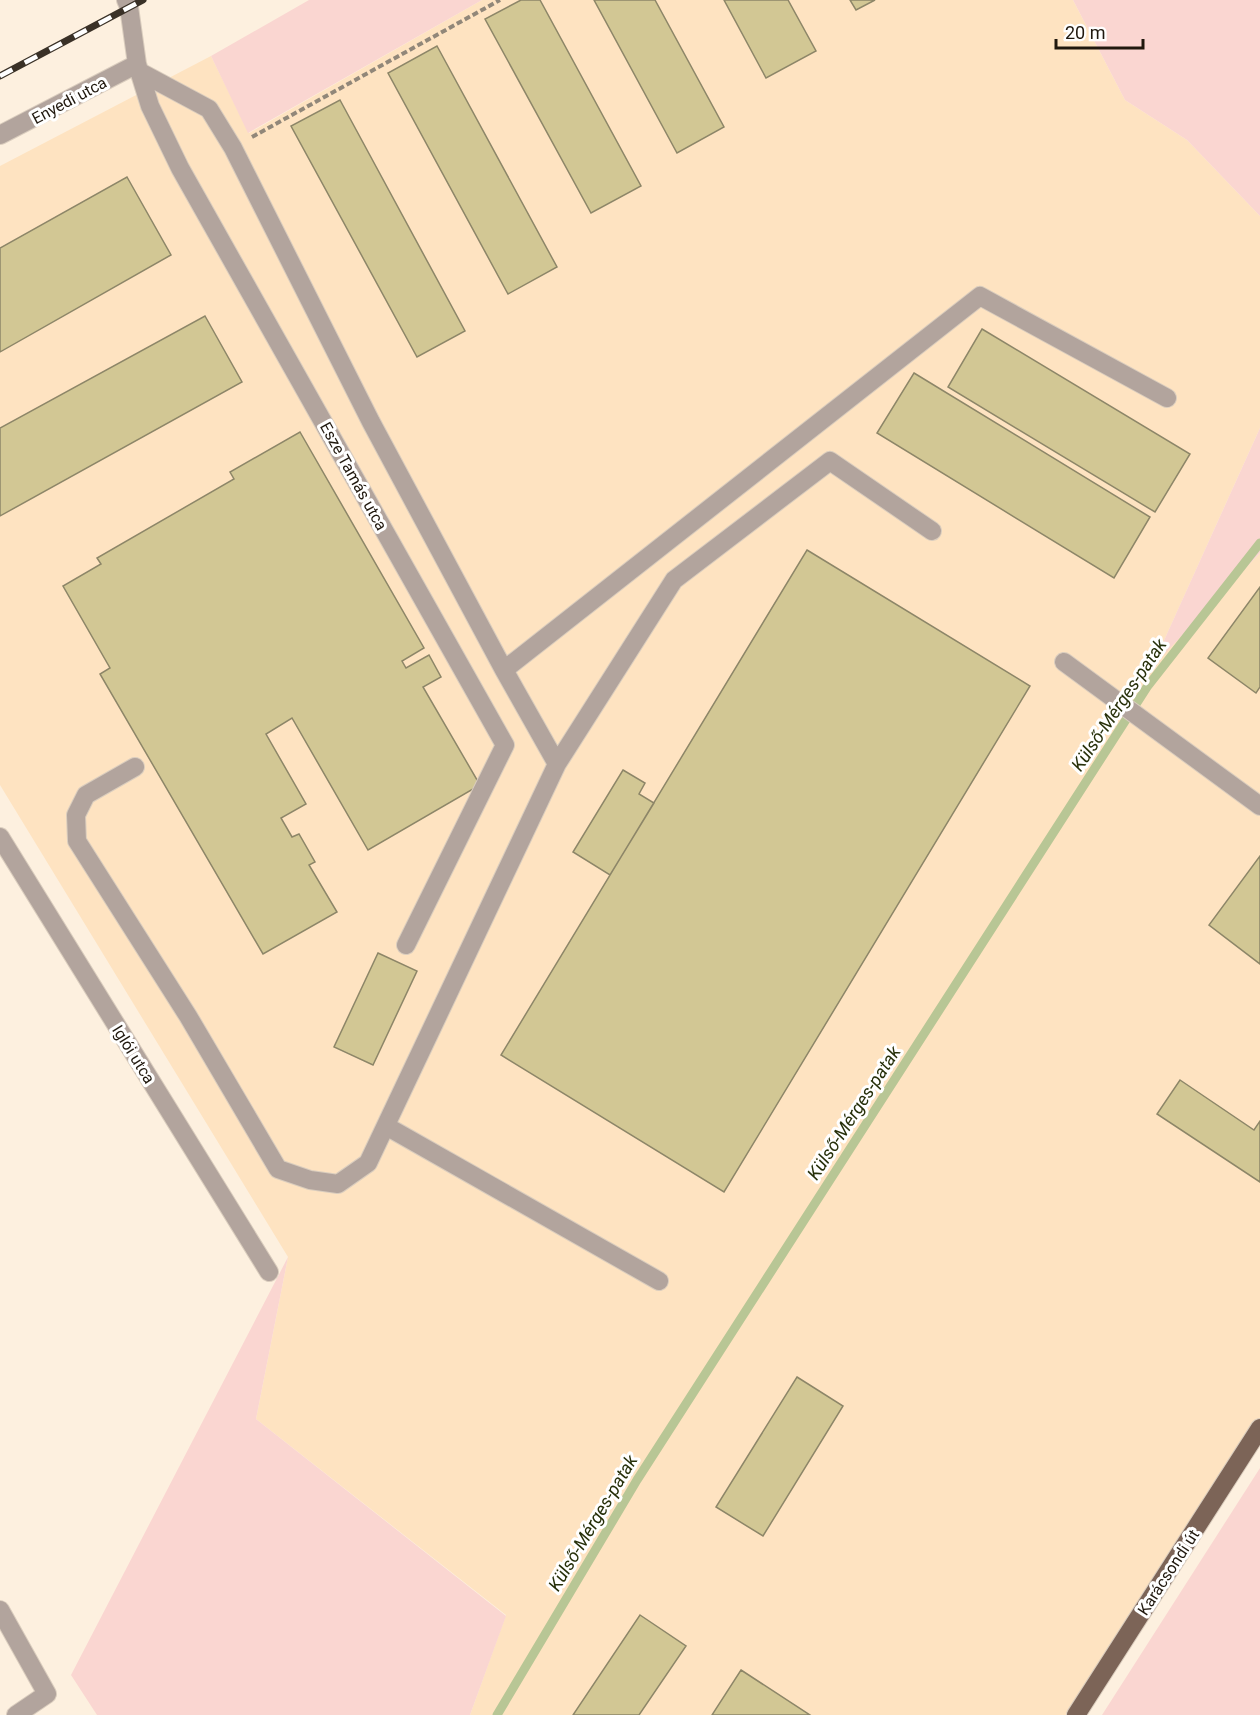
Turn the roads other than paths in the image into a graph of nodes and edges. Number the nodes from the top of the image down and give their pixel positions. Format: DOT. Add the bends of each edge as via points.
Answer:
graph roads {
  1 [pos="126,0"];
  2 [pos="138,68"];
  3 [pos="0,135"];
  4 [pos="1167,398"];
  5 [pos="932,531"];
  6 [pos="1064,662"];
  7 [pos="504,670"];
  8 [pos="557,764"];
  9 [pos="135,766"];
  10 [pos="1260,806"];
  11 [pos="0,838"];
  12 [pos="406,945"];
  13 [pos="386,1126"];
  14 [pos="269,1272"];
  15 [pos="659,1281"];
  16 [pos="1260,1428"];
  17 [pos="0,1610"];
  18 [pos="16,1715"];
  19 [pos="1076,1715"];
  1 -- 2 [label="street, Esze Tamás utca"];
  2 -- 3 [label="street, Enyedi utca"];
  2 -- 7 [label="street" via="208,109 233,148 371,422"];
  2 -- 12 [label="street, Esze Tamás utca" via="150,106 180,168 505,745"];
  4 -- 7 [label="street" via="980,296"];
  5 -- 8 [label="street" via="830,461 674,580"];
  6 -- 10 [label="street"];
  7 -- 8 [label="street"];
  8 -- 13 [label="street"];
  9 -- 13 [label="street" via="86,795 76,815 77,841 278,1168 310,1180 338,1184 368,1162"];
  11 -- 14 [label="street, Iglói utca"];
  13 -- 15 [label="street"];
  16 -- 19 [label="main road, Karácsondi út"];
  17 -- 18 [label="street" via="47,1694"];
}
